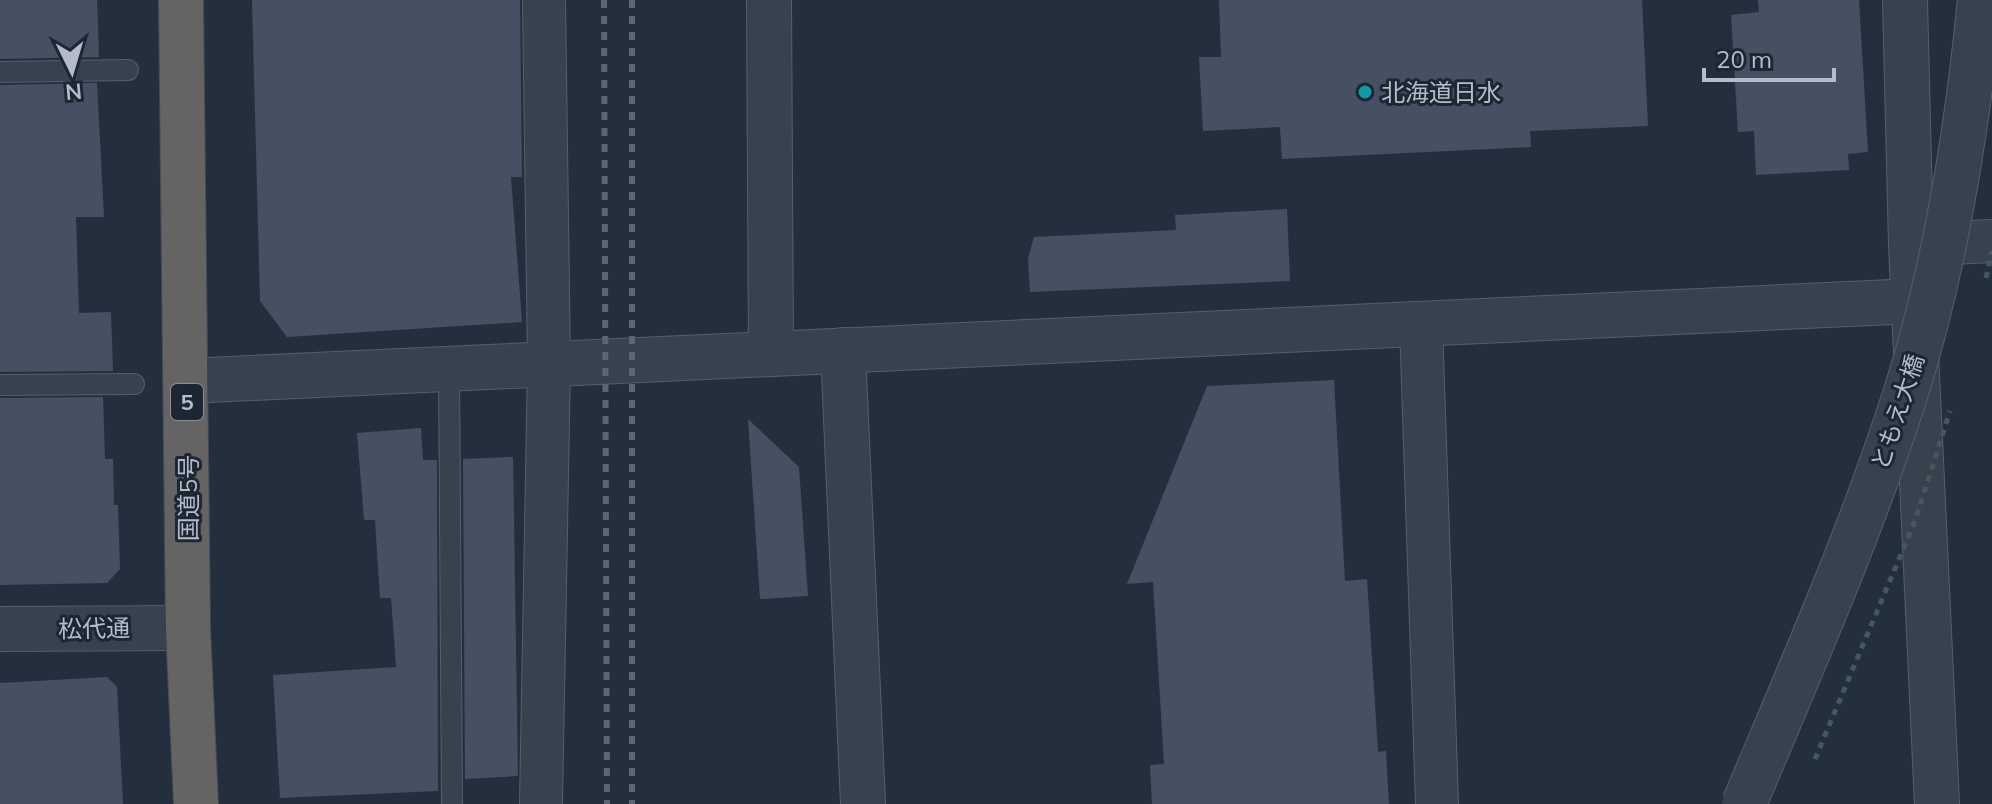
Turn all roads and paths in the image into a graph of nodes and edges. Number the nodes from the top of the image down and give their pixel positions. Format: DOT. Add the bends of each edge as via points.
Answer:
graph roads {
  1 [pos="181,0"];
  2 [pos="544,0"];
  3 [pos="769,0"];
  4 [pos="1905,0"];
  5 [pos="1980,0"];
  6 [pos="128,70"];
  7 [pos="0,72"];
  8 [pos="1992,241"];
  9 [pos="1911,245"];
  10 [pos="1914,301"];
  11 [pos="1421,324"];
  12 [pos="843,350"];
  13 [pos="771,354"];
  14 [pos="549,364"];
  15 [pos="449,369"];
  16 [pos="187,381"];
  17 [pos="134,384"];
  18 [pos="0,385"];
  19 [pos="188,628"];
  20 [pos="0,629"];
  21 [pos="196,804"];
  22 [pos="452,804"];
  23 [pos="541,804"];
  24 [pos="863,804"];
  25 [pos="1437,804"];
  26 [pos="1744,804"];
  27 [pos="1937,804"];
  1 -- 16 [label="highway, 国道5号 / 5"];
  2 -- 14 [label="street"];
  3 -- 13 [label="street"];
  4 -- 9 [label="street"];
  5 -- 26 [label="street, ともえ大橋, bridge" via="1938,275 1906,390 1863,519"];
  6 -- 7 [label="lane"];
  8 -- 9 [label="street"];
  9 -- 10 [label="street"];
  10 -- 11 [label="street"];
  10 -- 27 [label="street"];
  11 -- 12 [label="street"];
  11 -- 25 [label="street"];
  12 -- 13 [label="street"];
  12 -- 24 [label="street"];
  13 -- 14 [label="street"];
  14 -- 15 [label="street"];
  14 -- 23 [label="street"];
  15 -- 16 [label="street"];
  15 -- 22 [label="lane"];
  16 -- 19 [label="highway, 国道5号 / 5"];
  17 -- 18 [label="lane"];
  19 -- 20 [label="street, 松代通"];
  19 -- 21 [label="highway, 国道5号 / 5"];
}
